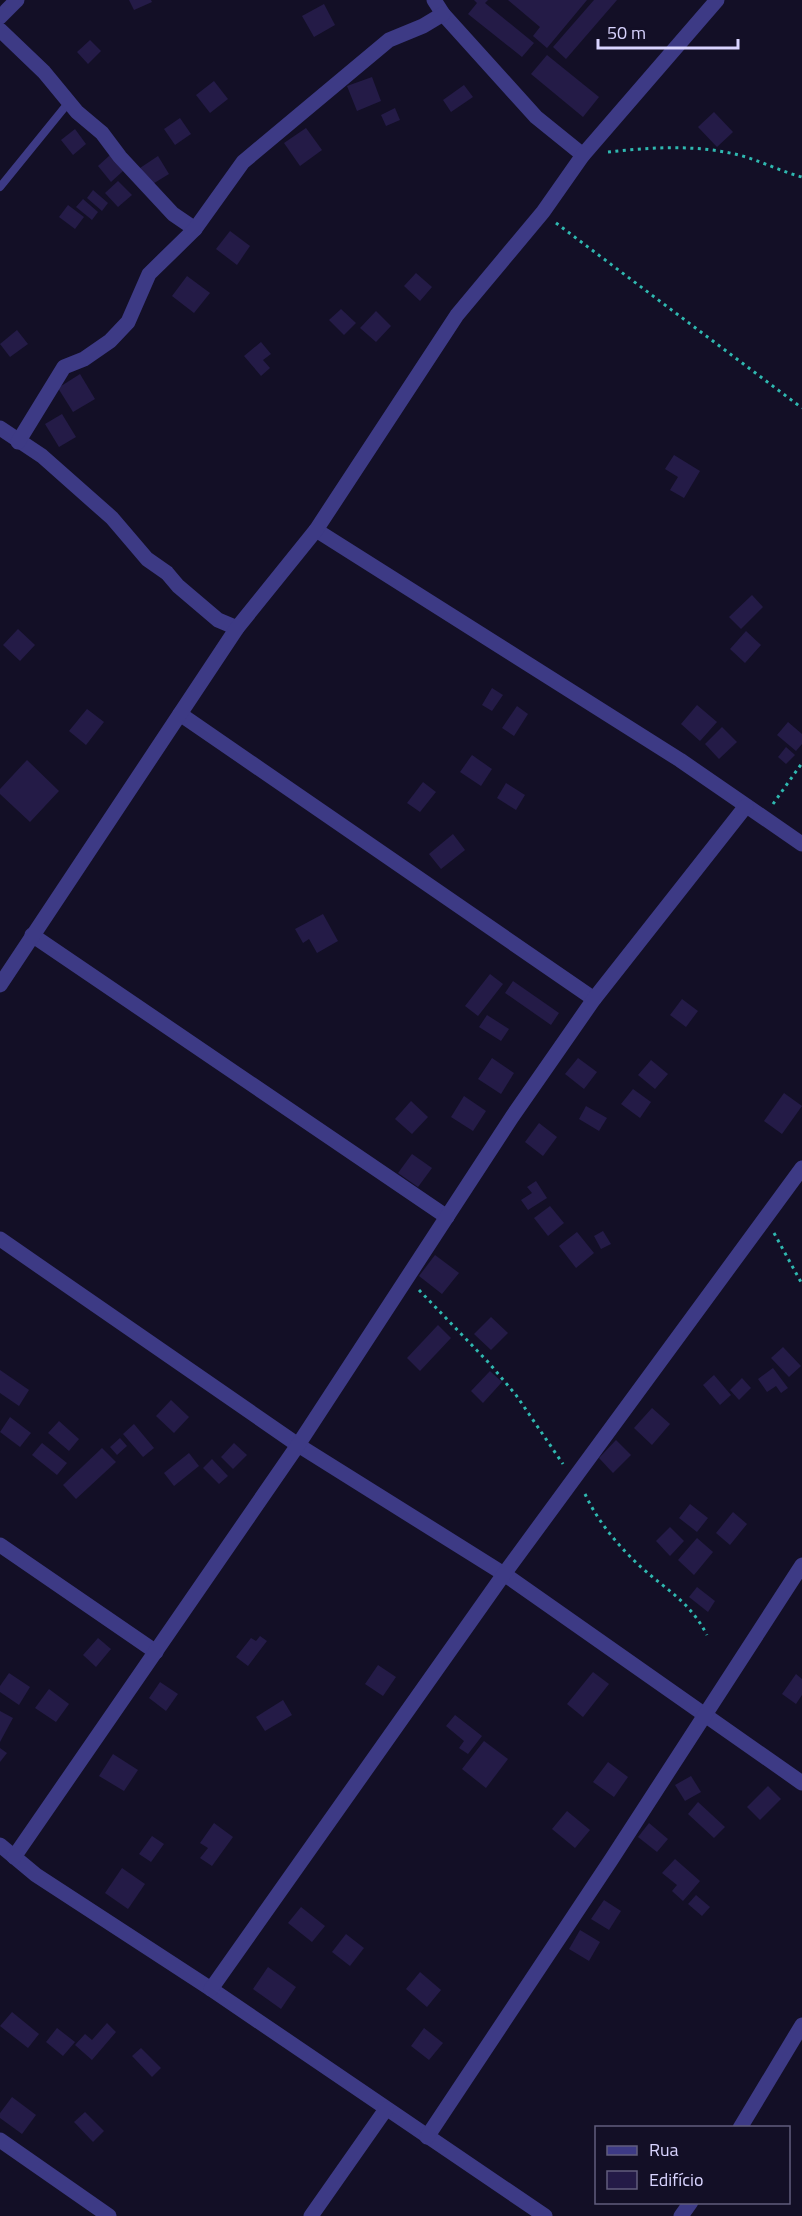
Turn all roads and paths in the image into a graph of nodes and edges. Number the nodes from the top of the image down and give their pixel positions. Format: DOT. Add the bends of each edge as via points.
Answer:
graph roads {
  1 [pos="17,0"];
  2 [pos="434,0"];
  3 [pos="717,0"];
  4 [pos="443,14"];
  5 [pos="0,16"];
  6 [pos="0,30"];
  7 [pos="69,102"];
  8 [pos="583,155"];
  9 [pos="802,177"];
  10 [pos="0,188"];
  11 [pos="543,212"];
  12 [pos="195,229"];
  13 [pos="802,408"];
  14 [pos="0,428"];
  15 [pos="18,442"];
  16 [pos="316,530"];
  17 [pos="237,628"];
  18 [pos="180,714"];
  19 [pos="802,763"];
  20 [pos="746,806"];
  21 [pos="764,818"];
  22 [pos="802,844"];
  23 [pos="32,935"];
  24 [pos="0,985"];
  25 [pos="594,999"];
  26 [pos="802,1168"];
  27 [pos="447,1217"];
  28 [pos="764,1220"];
  29 [pos="0,1239"];
  30 [pos="406,1279"];
  31 [pos="802,1284"];
  32 [pos="298,1446"];
  33 [pos="574,1479"];
  34 [pos="0,1545"];
  35 [pos="802,1565"];
  36 [pos="504,1574"];
  37 [pos="707,1635"];
  38 [pos="156,1652"];
  39 [pos="705,1717"];
  40 [pos="802,1783"];
  41 [pos="0,1845"];
  42 [pos="14,1857"];
  43 [pos="211,1989"];
  44 [pos="802,2025"];
  45 [pos="386,2109"];
  46 [pos="741,2126"];
  47 [pos="427,2137"];
  48 [pos="0,2140"];
  49 [pos="109,2216"];
  50 [pos="311,2216"];
  51 [pos="545,2216"];
  1 -- 5 [label="street"];
  2 -- 4 [label="street"];
  3 -- 8 [label="street"];
  4 -- 8 [label="street" via="536,117"];
  4 -- 12 [label="street" via="389,40 243,162"];
  6 -- 7 [label="street"];
  7 -- 10 [label="lane"];
  7 -- 12 [label="street" via="102,133 173,214"];
  8 -- 9 [label="path" via="647,148 698,149 745,157"];
  8 -- 11 [label="street"];
  11 -- 13 [label="path"];
  11 -- 16 [label="street" via="457,315"];
  12 -- 15 [label="street" via="149,274 128,322 110,341 64,367"];
  14 -- 15 [label="street"];
  15 -- 17 [label="street" via="42,456 112,518 147,559 218,620"];
  16 -- 17 [label="street"];
  16 -- 20 [label="street"];
  17 -- 18 [label="street"];
  18 -- 23 [label="street"];
  18 -- 25 [label="street"];
  19 -- 21 [label="path"];
  20 -- 21 [label="street"];
  20 -- 25 [label="street"];
  21 -- 22 [label="street"];
  23 -- 24 [label="street"];
  23 -- 27 [label="street"];
  25 -- 27 [label="street"];
  26 -- 28 [label="street"];
  27 -- 30 [label="street"];
  28 -- 31 [label="path"];
  28 -- 33 [label="street"];
  29 -- 32 [label="street"];
  30 -- 32 [label="street"];
  30 -- 33 [label="path" via="428,1297 516,1395"];
  32 -- 36 [label="street"];
  32 -- 38 [label="street"];
  33 -- 36 [label="street"];
  33 -- 37 [label="path" via="615,1539 642,1568 695,1612"];
  34 -- 38 [label="street"];
  35 -- 39 [label="street"];
  36 -- 39 [label="street"];
  36 -- 43 [label="street"];
  38 -- 42 [label="street"];
  39 -- 40 [label="street"];
  39 -- 47 [label="street"];
  41 -- 42 [label="street"];
  42 -- 43 [label="street"];
  43 -- 45 [label="street"];
  44 -- 46 [label="street"];
  45 -- 47 [label="street"];
  45 -- 50 [label="street"];
  47 -- 51 [label="street"];
  48 -- 49 [label="street"];
}
